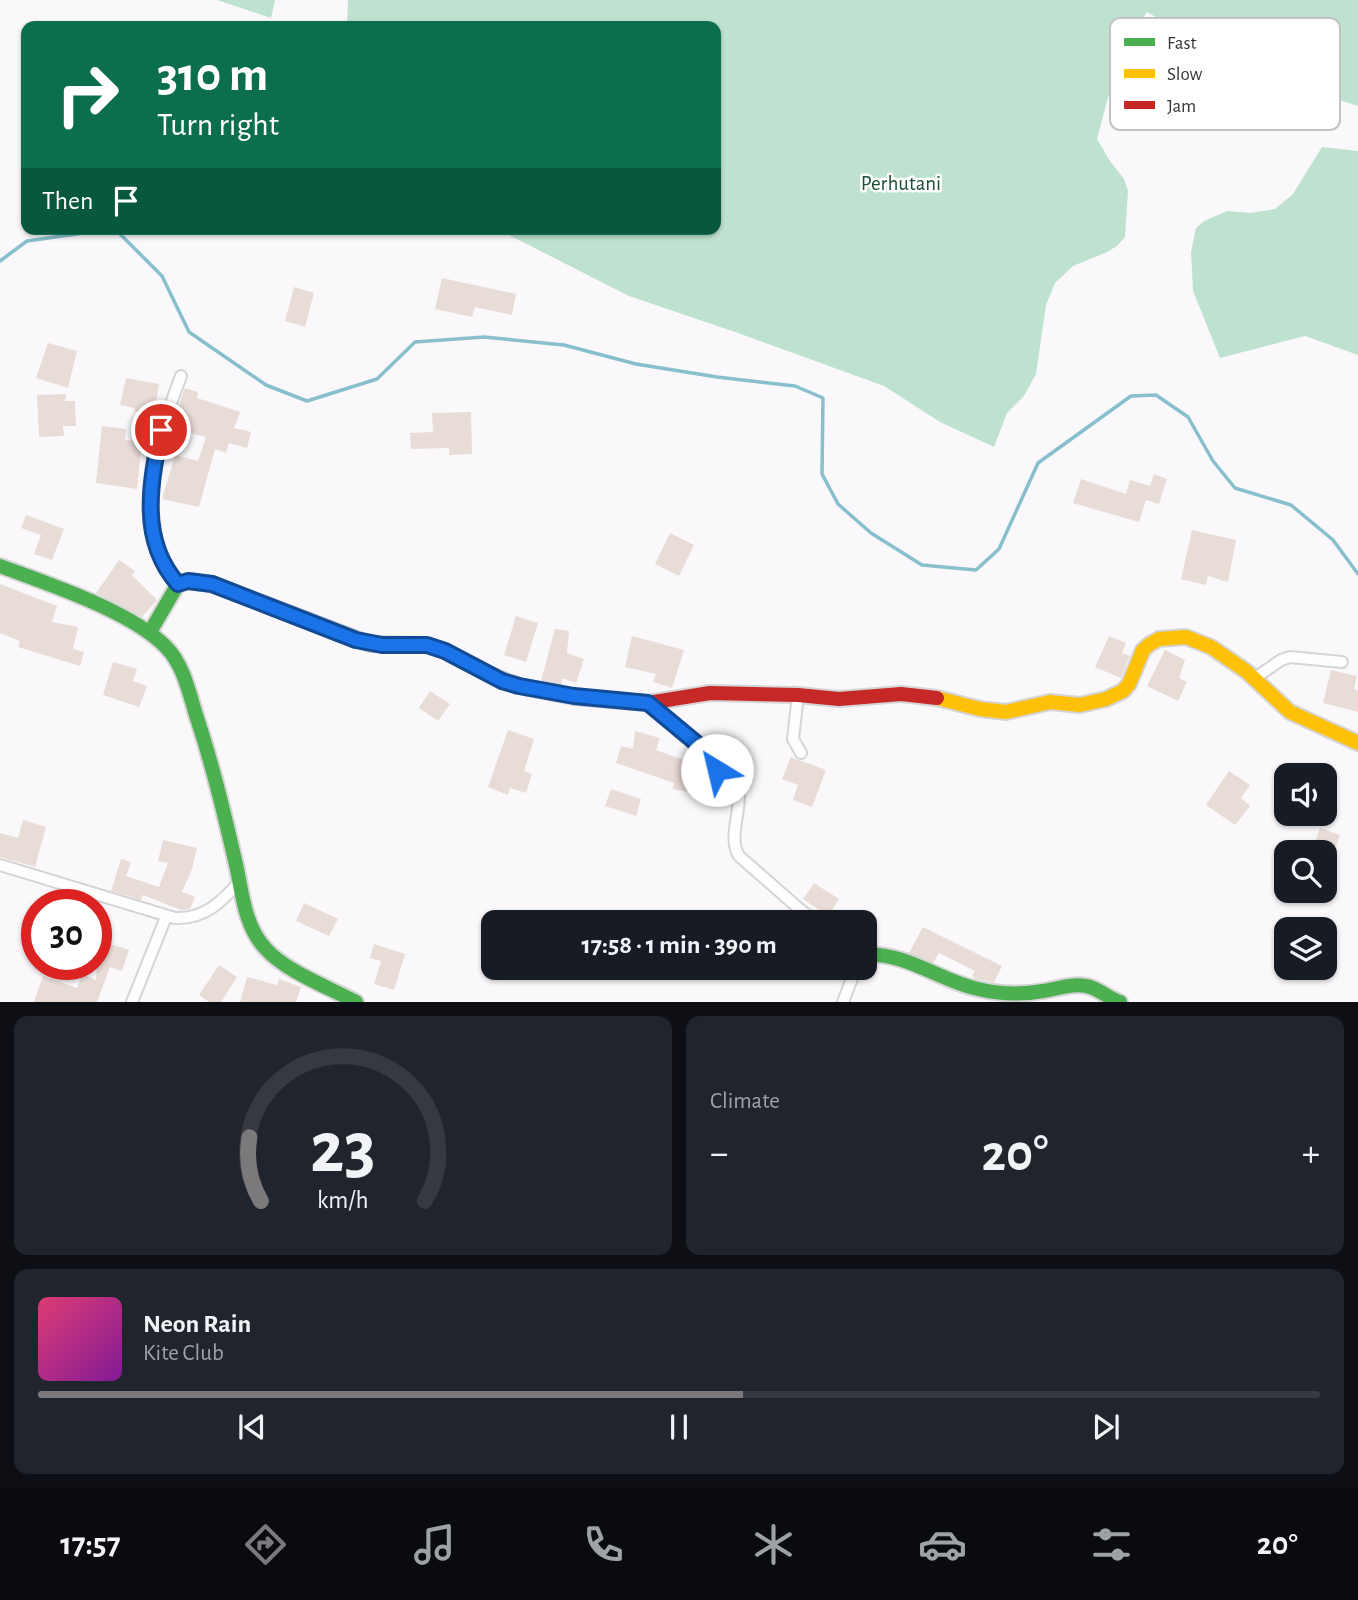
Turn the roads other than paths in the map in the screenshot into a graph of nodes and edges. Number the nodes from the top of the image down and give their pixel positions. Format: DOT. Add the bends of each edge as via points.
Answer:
graph roads {
  1 [pos="181,376"];
  2 [pos="0,566"];
  3 [pos="178,584"];
  4 [pos="150,632"];
  5 [pos="1342,662"];
  6 [pos="1255,678"];
  7 [pos="798,695"];
  8 [pos="648,703"];
  9 [pos="1358,743"];
  10 [pos="801,753"];
  11 [pos="0,865"];
  12 [pos="239,882"];
  13 [pos="801,910"];
  14 [pos="166,917"];
  15 [pos="877,955"];
  16 [pos="851,980"];
  17 [pos="132,1002"];
  18 [pos="356,1002"];
  19 [pos="843,1002"];
  20 [pos="1120,1002"];
  1 -- 3 [label="street" via="161,430 150,514 159,559"];
  2 -- 4 [label="street" via="68,592"];
  3 -- 4 [label="street"];
  3 -- 8 [label="street" via="212,584 370,644 427,645 519,686"];
  4 -- 12 [label="street" via="169,650 184,677 220,793"];
  5 -- 6 [label="street" via="1290,657"];
  6 -- 7 [label="street" via="1199,640 1172,637 1143,650 1123,691 1080,705 1050,702 1006,712 922,695 839,699"];
  6 -- 9 [label="street" via="1290,712"];
  7 -- 8 [label="street" via="710,693"];
  7 -- 10 [label="street" via="793,739"];
  8 -- 13 [label="street" via="701,747 711,765 738,787 734,843 739,856"];
  11 -- 14 [label="street"];
  12 -- 14 [label="street" via="208,912 186,919"];
  12 -- 18 [label="street" via="251,923 265,948 286,965"];
  14 -- 17 [label="street"];
  15 -- 20 [label="street" via="979,989 1036,993 1080,985"];
  16 -- 19 [label="street"];
}
